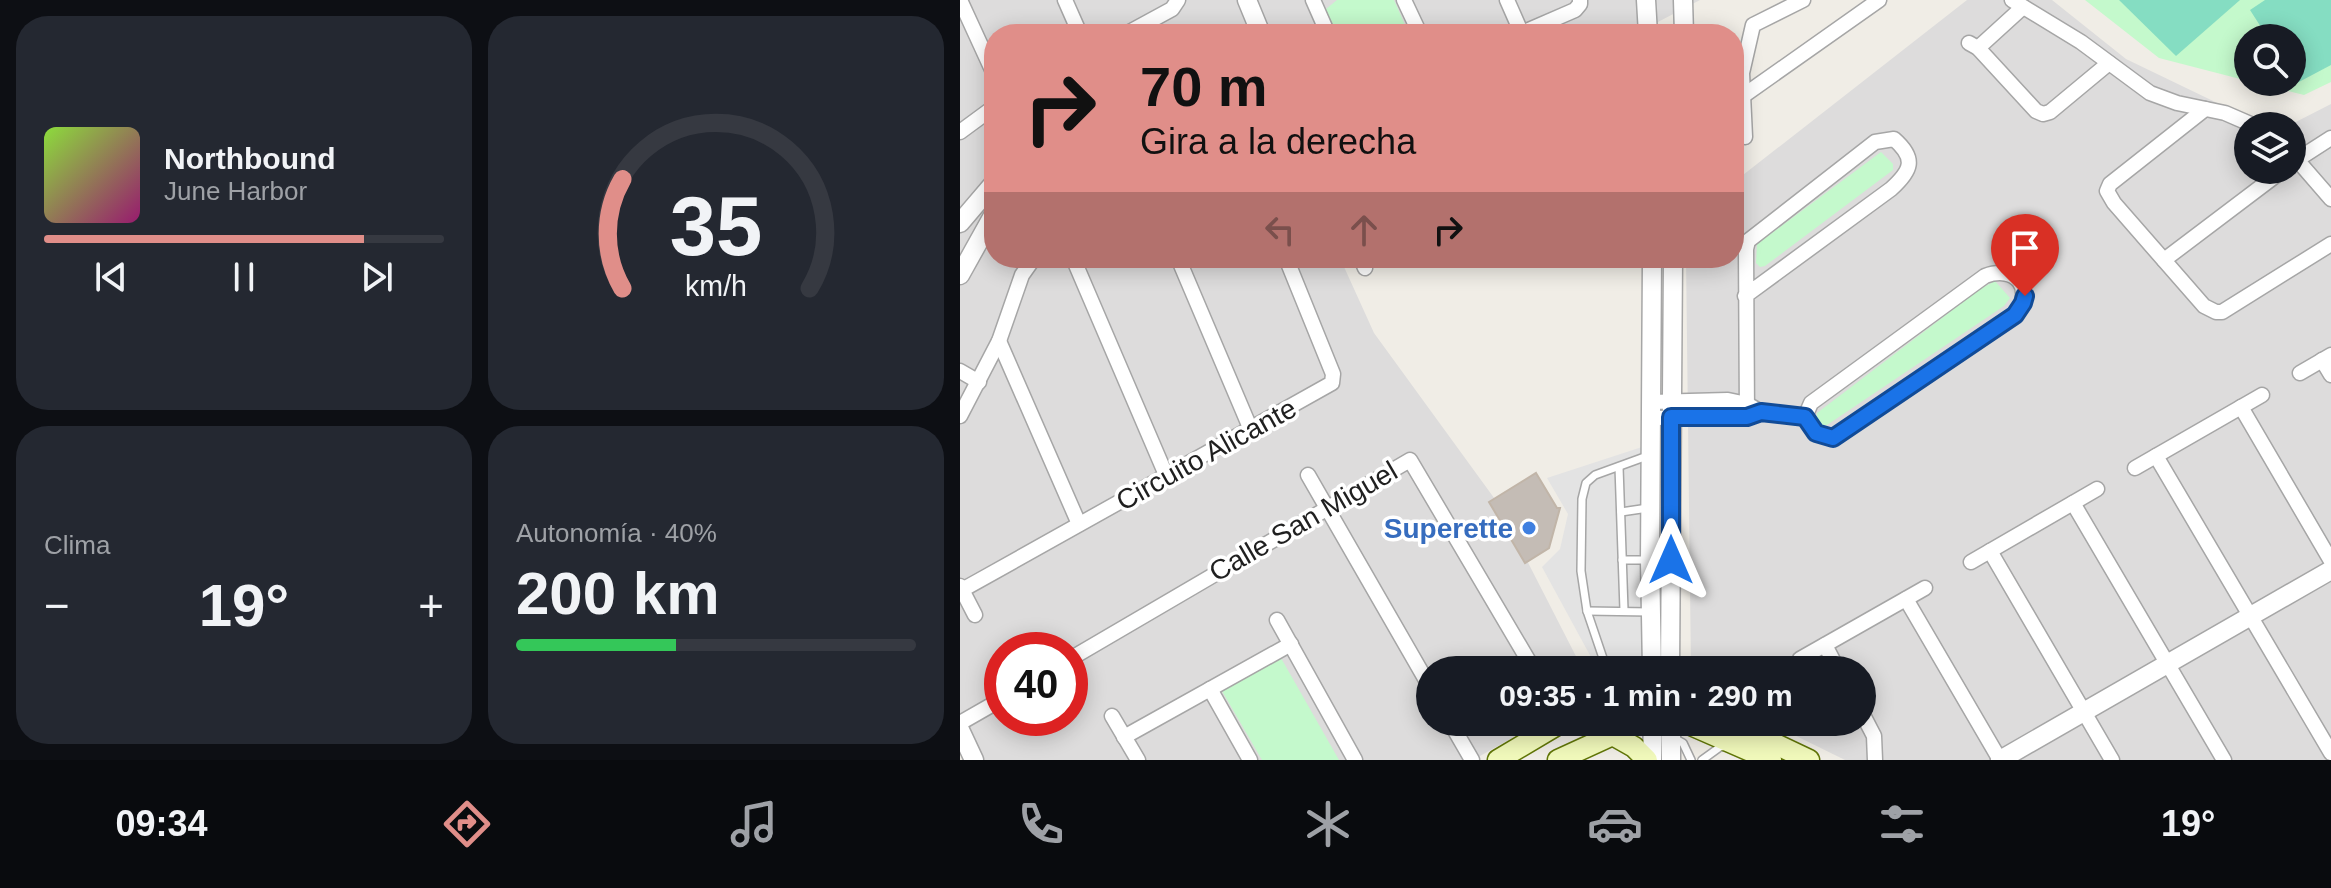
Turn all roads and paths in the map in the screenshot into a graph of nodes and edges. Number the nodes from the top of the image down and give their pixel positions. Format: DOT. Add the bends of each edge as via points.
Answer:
graph roads {
  1 [pos="960,0"];
  2 [pos="1065,0"];
  3 [pos="1178,0"];
  4 [pos="1247,0"];
  5 [pos="1404,0"];
  6 [pos="1507,0"];
  7 [pos="1580,0"];
  8 [pos="1646,0"];
  9 [pos="1683,0"];
  10 [pos="1803,0"];
  11 [pos="1879,0"];
  12 [pos="1316,1"];
  13 [pos="2018,3"];
  14 [pos="1076,24"];
  15 [pos="1144,24"];
  16 [pos="1252,24"];
  17 [pos="1324,24"];
  18 [pos="1415,24"];
  19 [pos="1518,24"];
  20 [pos="1544,24"];
  21 [pos="1647,24"];
  22 [pos="1684,24"];
  23 [pos="984,52"];
  24 [pos="1744,54"];
  25 [pos="2109,63"];
  26 [pos="1744,95"];
  27 [pos="2205,109"];
  28 [pos="984,114"];
  29 [pos="1744,116"];
  30 [pos="2234,117"];
  31 [pos="960,132"];
  32 [pos="1745,137"];
  33 [pos="2330,140"];
  34 [pos="2306,153"];
  35 [pos="2306,172"];
  36 [pos="2264,184"];
  37 [pos="984,195"];
  38 [pos="2331,199"];
  39 [pos="960,223"];
  40 [pos="984,232"];
  41 [pos="2331,244"];
  42 [pos="2164,260"];
  43 [pos="1027,268"];
  44 [pos="1077,268"];
  45 [pos="1182,268"];
  46 [pos="1290,268"];
  47 [pos="1652,268"];
  48 [pos="1673,268"];
  49 [pos="960,275"];
  50 [pos="1745,296"];
  51 [pos="999,341"];
  52 [pos="2327,357"];
  53 [pos="960,371"];
  54 [pos="2300,373"];
  55 [pos="2331,375"];
  56 [pos="979,382"];
  57 [pos="966,394"];
  58 [pos="2262,395"];
  59 [pos="2241,407"];
  60 [pos="1650,410"];
  61 [pos="1672,410"];
  62 [pos="1752,411"];
  63 [pos="960,416"];
  64 [pos="1805,417"];
  65 [pos="1251,430"];
  66 [pos="1650,455"];
  67 [pos="2156,456"];
  68 [pos="1619,467"];
  69 [pos="2135,468"];
  70 [pos="1166,475"];
  71 [pos="1308,475"];
  72 [pos="2097,489"];
  73 [pos="2073,503"];
  74 [pos="1327,508"];
  75 [pos="1650,508"];
  76 [pos="1621,512"];
  77 [pos="1079,524"];
  78 [pos="1990,551"];
  79 [pos="1622,560"];
  80 [pos="1650,560"];
  81 [pos="1671,560"];
  82 [pos="2331,561"];
  83 [pos="1971,562"];
  84 [pos="2331,570"];
  85 [pos="961,588"];
  86 [pos="1925,588"];
  87 [pos="1906,599"];
  88 [pos="1624,610"];
  89 [pos="1587,611"];
  90 [pos="1652,612"];
  91 [pos="975,615"];
  92 [pos="2250,616"];
  93 [pos="1277,620"];
  94 [pos="1291,644"];
  95 [pos="1825,645"];
  96 [pos="1088,648"];
  97 [pos="1526,656"];
  98 [pos="1602,656"];
  99 [pos="1652,656"];
  100 [pos="1670,656"];
  101 [pos="1805,656"];
  102 [pos="1831,656"];
  103 [pos="1416,663"];
  104 [pos="2167,664"];
  105 [pos="1210,689"];
  106 [pos="984,709"];
  107 [pos="2084,712"];
  108 [pos="1112,716"];
  109 [pos="960,723"];
  110 [pos="960,730"];
  111 [pos="1458,736"];
  112 [pos="1538,736"];
  113 [pos="1607,736"];
  114 [pos="1615,736"];
  115 [pos="1652,736"];
  116 [pos="1674,736"];
  117 [pos="1680,736"];
  118 [pos="1707,736"];
  119 [pos="1758,736"];
  120 [pos="1874,736"];
  121 [pos="1124,737"];
  122 [pos="1739,745"];
  123 [pos="2331,753"];
  124 [pos="974,760"];
  125 [pos="1138,760"];
  126 [pos="1250,760"];
  127 [pos="1355,760"];
  128 [pos="1472,760"];
  129 [pos="1498,760"];
  130 [pos="1558,760"];
  131 [pos="1650,760"];
  132 [pos="1671,760"];
  133 [pos="1691,760"];
  134 [pos="1702,760"];
  135 [pos="1771,760"];
  136 [pos="1809,760"];
  137 [pos="1875,760"];
  138 [pos="2000,760"];
  139 [pos="2112,760"];
  140 [pos="2224,760"];
  1 -- 23 [label="street"];
  2 -- 14 [label="street"];
  3 -- 15 [label="street"];
  4 -- 16 [label="street"];
  5 -- 18 [label="street"];
  6 -- 19 [label="street"];
  7 -- 20 [label="street" via="1575,10"];
  8 -- 21 [label="street"];
  9 -- 22 [label="street"];
  10 -- 24 [label="street" via="1753,25"];
  11 -- 26 [label="street"];
  12 -- 17 [label="street"];
  13 -- 25 [label="street"];
  13 -- 25 [label="street" via="1974,45 2036,111 2050,112"];
  25 -- 27 [label="street" via="2150,93"];
  27 -- 30 [label="street"];
  27 -- 42 [label="street" via="2108,187 2108,196"];
  28 -- 31 [label="street"];
  29 -- 32 [label="street"];
  33 -- 34 [label="street"];
  35 -- 38 [label="street"];
  36 -- 42 [label="street"];
  37 -- 39 [label="street"];
  40 -- 49 [label="street"];
  41 -- 42 [label="street" via="2222,312 2204,306"];
  43 -- 51 [label="street"];
  44 -- 70 [label="street"];
  45 -- 65 [label="street"];
  46 -- 65 [label="street, Circuito Alicante" via="1333,379"];
  47 -- 60 [label="street"];
  48 -- 61 [label="street"];
  50 -- 50 [label="street" via="1746,249 1753,235 1875,142 1894,139 1903,147 1910,163 1906,175"];
  50 -- 62 [label="street"];
  51 -- 56 [label="street"];
  51 -- 77 [label="street"];
  52 -- 54 [label="street"];
  52 -- 55 [label="street"];
  53 -- 56 [label="street"];
  56 -- 57 [label="street"];
  57 -- 63 [label="street"];
  58 -- 59 [label="street"];
  59 -- 67 [label="street"];
  59 -- 82 [label="street"];
  60 -- 61 [label="street"];
  60 -- 66 [label="street"];
  61 -- 62 [label="street"];
  61 -- 81 [label="street"];
  62 -- 64 [label="street"];
  64 -- 64 [label="street" via="1811,403 1985,276 1999,271 2013,275 2024,289 2015,315 1833,438 1816,433"];
  65 -- 70 [label="street, Circuito Alicante"];
  66 -- 68 [label="lane"];
  66 -- 75 [label="street"];
  67 -- 69 [label="street"];
  67 -- 92 [label="street"];
  68 -- 76 [label="lane"];
  68 -- 89 [label="lane" via="1595,475 1586,483 1582,499 1581,571"];
  70 -- 77 [label="street, Circuito Alicante"];
  71 -- 74 [label="street"];
  72 -- 73 [label="street"];
  73 -- 78 [label="street"];
  73 -- 104 [label="street"];
  74 -- 96 [label="street, Calle San Miguel"];
  74 -- 97 [label="street, Calle San Miguel" via="1410,460"];
  74 -- 103 [label="street"];
  75 -- 76 [label="lane"];
  75 -- 80 [label="street"];
  76 -- 79 [label="lane"];
  77 -- 85 [label="street, Circuito Alicante"];
  78 -- 83 [label="street"];
  78 -- 107 [label="street"];
  79 -- 80 [label="lane"];
  79 -- 88 [label="lane"];
  80 -- 81 [label="lane"];
  80 -- 90 [label="street"];
  81 -- 100 [label="street"];
  84 -- 92 [label="street"];
  85 -- 91 [label="street, Circuito Alicante"];
  86 -- 87 [label="street"];
  87 -- 95 [label="street"];
  87 -- 138 [label="street"];
  88 -- 89 [label="lane"];
  88 -- 90 [label="lane"];
  89 -- 98 [label="lane"];
  90 -- 99 [label="street"];
  92 -- 104 [label="street"];
  92 -- 123 [label="street"];
  93 -- 94 [label="street"];
  94 -- 105 [label="street"];
  94 -- 127 [label="street"];
  95 -- 101 [label="street"];
  95 -- 102 [label="street"];
  104 -- 107 [label="street"];
  104 -- 140 [label="street"];
  105 -- 121 [label="street"];
  105 -- 126 [label="street"];
  106 -- 109 [label="street"];
  107 -- 138 [label="street"];
  107 -- 139 [label="street"];
  108 -- 121 [label="street"];
  110 -- 124 [label="street"];
  111 -- 128 [label="street"];
  112 -- 129 [label="main road"];
  113 -- 130 [label="main road"];
  114 -- 131 [label="main road"];
  115 -- 131 [label="street"];
  116 -- 132 [label="street"];
  117 -- 133 [label="lane"];
  118 -- 122 [label="main road"];
  119 -- 136 [label="main road"];
  120 -- 137 [label="street"];
  121 -- 125 [label="street"];
  122 -- 134 [label="lane" via="1720,747"];
  122 -- 135 [label="main road"];
}
